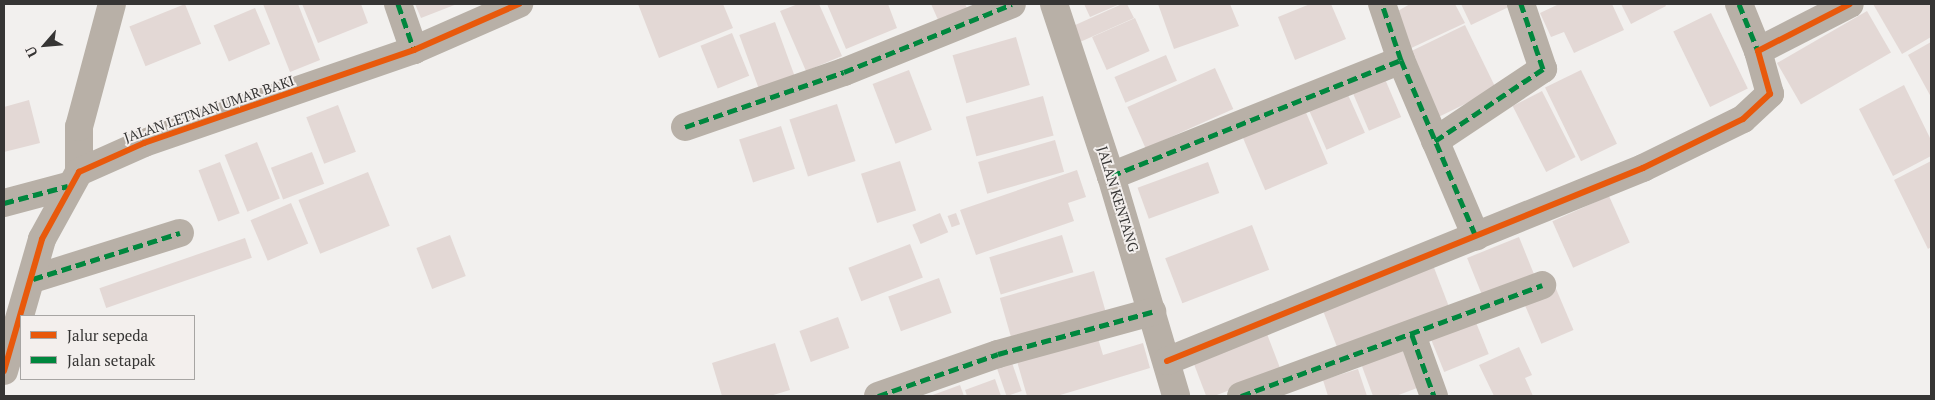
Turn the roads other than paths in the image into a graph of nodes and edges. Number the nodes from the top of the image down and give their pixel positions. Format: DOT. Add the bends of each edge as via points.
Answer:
graph roads {
  1 [pos="112,4"];
  2 [pos="398,4"];
  3 [pos="520,4"];
  4 [pos="1012,4"];
  5 [pos="1054,4"];
  6 [pos="1382,4"];
  7 [pos="1521,4"];
  8 [pos="1739,4"];
  9 [pos="1850,4"];
  10 [pos="414,50"];
  11 [pos="1758,51"];
  12 [pos="1402,60"];
  13 [pos="685,128"];
  14 [pos="1435,141"];
  15 [pos="1111,176"];
  16 [pos="74,179"];
  17 [pos="4,203"];
  18 [pos="180,233"];
  19 [pos="1476,237"];
  20 [pos="33,279"];
  21 [pos="1542,286"];
  22 [pos="1152,312"];
  23 [pos="22,315"];
  24 [pos="20,320"];
  25 [pos="1412,336"];
  26 [pos="1167,361"];
  27 [pos="4,371"];
  28 [pos="878,396"];
  29 [pos="1176,396"];
  30 [pos="1241,396"];
  31 [pos="1434,396"];
  1 -- 16 [label="street" via="79,127"];
  2 -- 10 [label="street"];
  3 -- 10 [label="street, JALAN LETNAN UMAR BAKI"];
  4 -- 13 [label="street" via="844,72"];
  5 -- 15 [label="street, JALAN KENTANG"];
  6 -- 12 [label="street"];
  7 -- 14 [label="street" via="1543,69"];
  8 -- 11 [label="street"];
  9 -- 11 [label="street"];
  10 -- 16 [label="street, JALAN LETNAN UMAR BAKI" via="144,143"];
  11 -- 19 [label="street" via="1770,94 1743,118 1643,168"];
  12 -- 14 [label="street"];
  12 -- 15 [label="street"];
  14 -- 19 [label="street"];
  15 -- 22 [label="street, JALAN KENTANG"];
  16 -- 17 [label="street, JALAN LETNAN UMAR BAKI"];
  16 -- 20 [label="street" via="42,239"];
  18 -- 20 [label="street"];
  19 -- 26 [label="street"];
  20 -- 23 [label="street"];
  21 -- 25 [label="street"];
  22 -- 26 [label="street, JALAN KENTANG"];
  22 -- 28 [label="street" via="998,354"];
  24 -- 27 [label="street"];
  25 -- 30 [label="street"];
  25 -- 31 [label="street"];
  26 -- 29 [label="street, JALAN KENTANG"];
}
